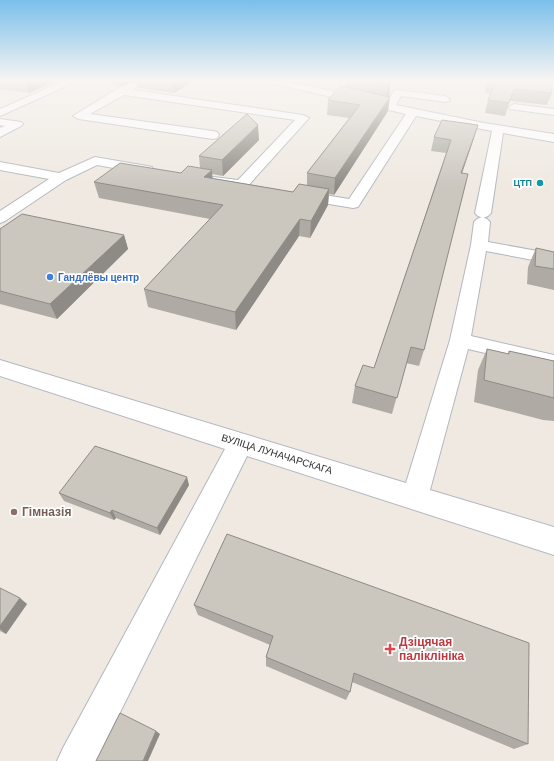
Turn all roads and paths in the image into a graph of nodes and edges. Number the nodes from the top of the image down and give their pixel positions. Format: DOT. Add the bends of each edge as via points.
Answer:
graph roads {
  1 [pos="82,117"];
  2 [pos="293,117"];
  3 [pos="410,117"];
  4 [pos="430,117"];
  5 [pos="0,122"];
  6 [pos="498,130"];
  7 [pos="0,133"];
  8 [pos="213,136"];
  9 [pos="554,138"];
  10 [pos="0,166"];
  11 [pos="156,171"];
  12 [pos="61,177"];
  13 [pos="202,179"];
  14 [pos="241,185"];
  15 [pos="256,188"];
  16 [pos="286,192"];
  17 [pos="0,218"];
  18 [pos="479,245"];
  19 [pos="554,259"];
  20 [pos="460,340"];
  21 [pos="554,362"];
  22 [pos="0,368"];
  23 [pos="241,443"];
  24 [pos="415,497"];
  25 [pos="554,541"];
  26 [pos="76,761"];
  1 -- 8 [label="street"];
  2 -- 14 [label="street" via="303,118"];
  3 -- 16 [label="street" via="353,204"];
  4 -- 6 [label="street"];
  5 -- 7 [label="street" via="17,124"];
  6 -- 9 [label="street"];
  6 -- 18 [label="street"];
  10 -- 12 [label="street"];
  11 -- 12 [label="street" via="95,161"];
  12 -- 17 [label="street"];
  13 -- 14 [label="street"];
  14 -- 15 [label="street"];
  18 -- 19 [label="street"];
  18 -- 20 [label="street"];
  20 -- 21 [label="street"];
  20 -- 24 [label="street"];
  22 -- 23 [label="street, ВУЛІЦА ЛУНАЧАРСКАГА"];
  23 -- 24 [label="street, ВУЛІЦА ЛУНАЧАРСКАГА"];
  23 -- 26 [label="street"];
  24 -- 25 [label="street, ВУЛІЦА ЛУНАЧАРСКАГА"];
}
